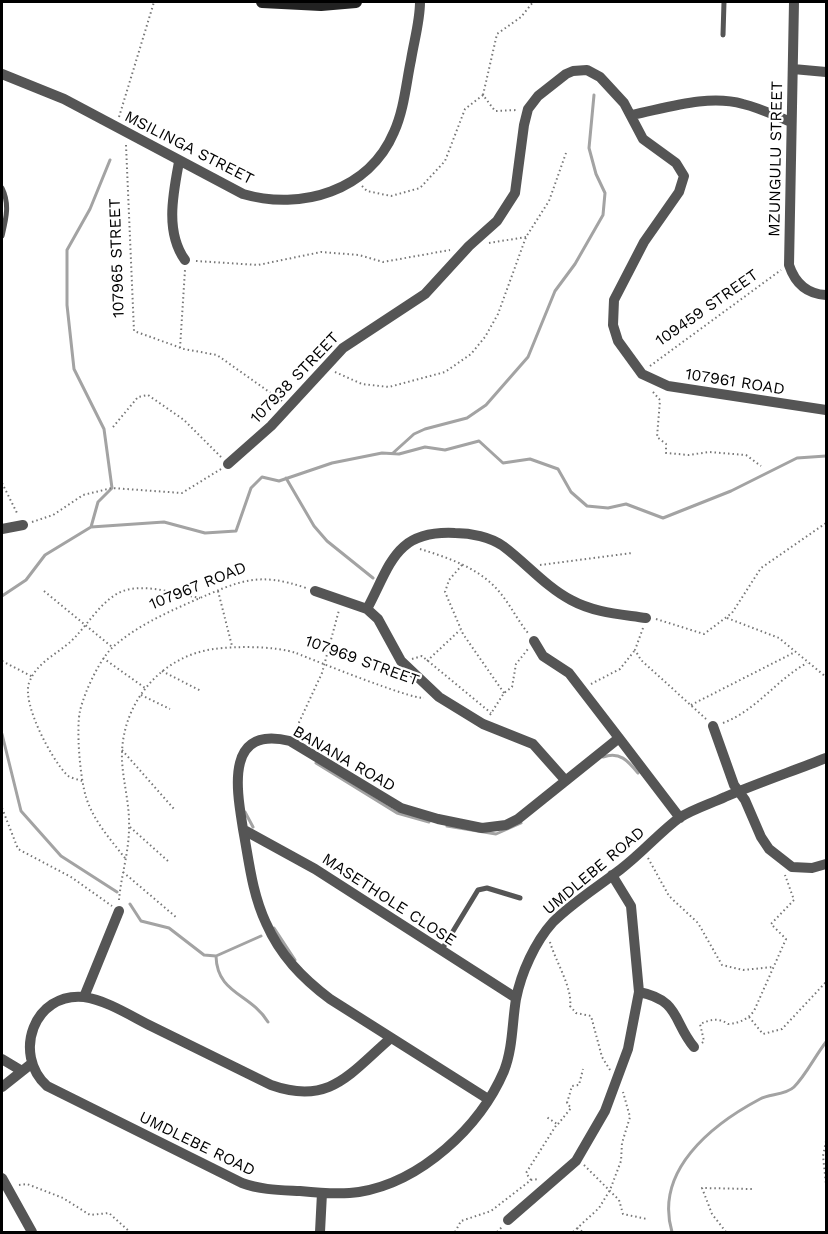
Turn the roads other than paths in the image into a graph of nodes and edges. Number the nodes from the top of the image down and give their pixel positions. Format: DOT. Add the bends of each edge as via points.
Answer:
graph roads {
  1 [pos="262,2"];
  2 [pos="356,2"];
  3 [pos="420,2"];
  4 [pos="724,2"];
  5 [pos="794,2"];
  6 [pos="322,3"];
  7 [pos="723,35"];
  8 [pos="793,69"];
  9 [pos="826,72"];
  10 [pos="2,74"];
  11 [pos="632,115"];
  12 [pos="791,122"];
  13 [pos="179,162"];
  14 [pos="2,188"];
  15 [pos="2,236"];
  16 [pos="185,260"];
  17 [pos="826,295"];
  18 [pos="826,410"];
  19 [pos="228,464"];
  20 [pos="23,525"];
  21 [pos="2,529"];
  22 [pos="315,591"];
  23 [pos="367,609"];
  24 [pos="646,618"];
  25 [pos="534,641"];
  26 [pos="713,726"];
  27 [pos="619,738"];
  28 [pos="826,758"];
  29 [pos="565,780"];
  30 [pos="739,791"];
  31 [pos="680,818"];
  32 [pos="244,830"];
  33 [pos="826,864"];
  34 [pos="612,875"];
  35 [pos="520,898"];
  36 [pos="119,911"];
  37 [pos="441,951"];
  38 [pos="639,992"];
  39 [pos="84,997"];
  40 [pos="516,998"];
  41 [pos="391,1038"];
  42 [pos="694,1047"];
  43 [pos="2,1059"];
  44 [pos="26,1068"];
  45 [pos="2,1087"];
  46 [pos="488,1099"];
  47 [pos="4,1182"];
  48 [pos="322,1193"];
  49 [pos="508,1220"];
  50 [pos="32,1233"];
  51 [pos="320,1233"];
  1 -- 6 [label="street"];
  2 -- 6 [label="street"];
  3 -- 13 [label="street, MSILINGA STREET" via="394,132 379,157 355,179 312,199 271,201 237,191"];
  4 -- 7 [label="lane"];
  5 -- 8 [label="street, MZUNGULU STREET"];
  8 -- 9 [label="street"];
  8 -- 12 [label="street, MZUNGULU STREET"];
  10 -- 13 [label="street, MSILINGA STREET" via="64,99"];
  11 -- 12 [label="street" via="720,100 744,104"];
  11 -- 18 [label="street, 107961 ROAD" via="643,140 676,163 684,176 679,192 644,242 614,300 618,341 642,374 668,386"];
  11 -- 19 [label="street, 107938 STREET" via="591,71 566,74 550,85 528,109 515,193 497,221 425,294 351,341"];
  12 -- 17 [label="street, MZUNGULU STREET" via="789,265 800,285"];
  13 -- 16 [label="street" via="172,212 177,245"];
  14 -- 15 [label="lane" via="6,197"];
  20 -- 21 [label="street"];
  22 -- 23 [label="street"];
  23 -- 24 [label="street" via="383,577 414,537 468,533 500,544 557,592 591,609"];
  23 -- 29 [label="street, 107969 STREET" via="378,619 401,661 439,697 483,724 532,744"];
  25 -- 27 [label="street" via="543,656 569,673"];
  26 -- 30 [label="street"];
  27 -- 29 [label="street, BANANA ROAD"];
  27 -- 31 [label="street"];
  28 -- 30 [label="street, UMDLEBE ROAD"];
  29 -- 32 [label="street, BANANA ROAD" via="506,825 469,826 401,808 290,741 269,739 259,741 243,756 236,783"];
  30 -- 31 [label="street, UMDLEBE ROAD"];
  30 -- 33 [label="street" via="761,837 786,865 799,869"];
  31 -- 34 [label="street, UMDLEBE ROAD"];
  32 -- 37 [label="street, MASETHOLE CLOSE" via="315,869"];
  32 -- 41 [label="street, BANANA ROAD" via="257,898 286,958 314,987"];
  34 -- 38 [label="street" via="631,906"];
  34 -- 40 [label="street, UMDLEBE ROAD" via="566,910 547,931 529,961"];
  35 -- 37 [label="lane" via="487,888 478,890"];
  36 -- 39 [label="street"];
  37 -- 40 [label="street, MASETHOLE CLOSE"];
  38 -- 42 [label="street" via="662,999"];
  38 -- 49 [label="street" via="618,1079 576,1161"];
  39 -- 41 [label="street" via="132,1016 271,1085 296,1092 326,1090 342,1083"];
  39 -- 44 [label="street" via="62,999 44,1010 31,1031"];
  40 -- 46 [label="street, UMDLEBE ROAD" via="509,1054"];
  41 -- 46 [label="street, BANANA ROAD"];
  43 -- 44 [label="street"];
  44 -- 45 [label="street"];
  44 -- 48 [label="street, UMDLEBE ROAD" via="47,1086 242,1183 255,1188"];
  46 -- 48 [label="street, UMDLEBE ROAD" via="463,1133 403,1178 358,1192"];
  47 -- 50 [label="street"];
  48 -- 51 [label="street"];
}
